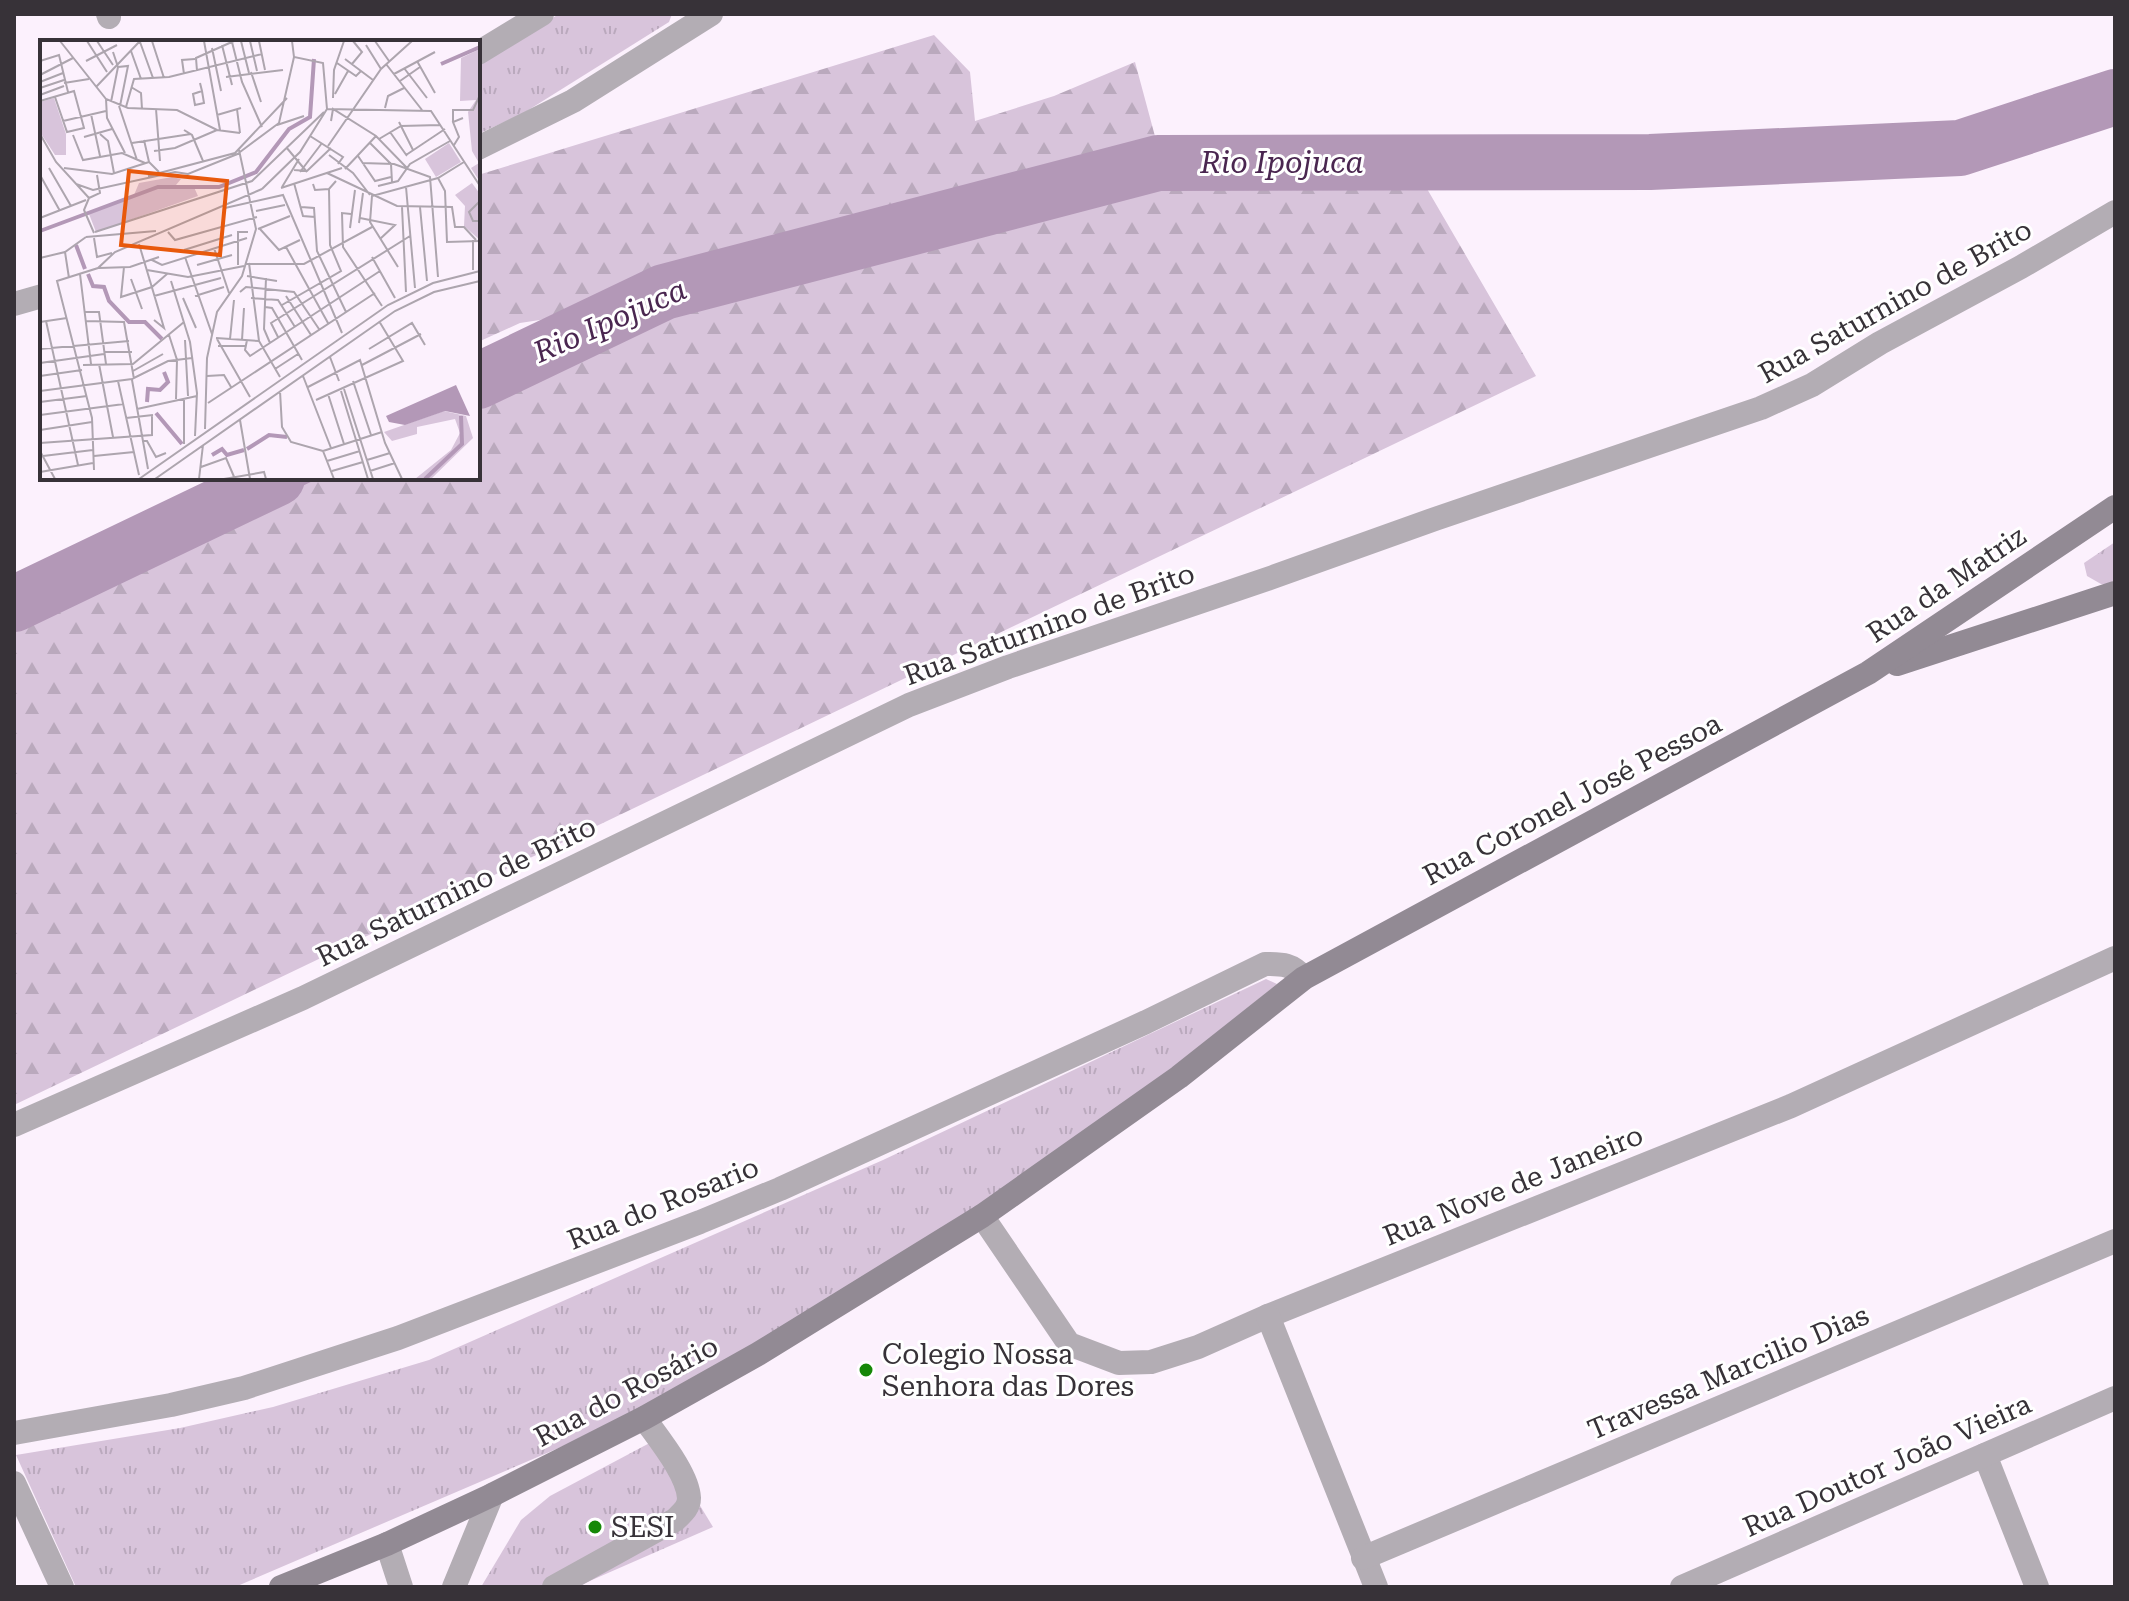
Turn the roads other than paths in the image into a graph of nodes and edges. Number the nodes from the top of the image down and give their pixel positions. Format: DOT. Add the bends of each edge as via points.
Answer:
graph roads {
  1 [pos="542,14"];
  2 [pos="711,14"];
  3 [pos="480,52"];
  4 [pos="480,147"];
  5 [pos="2115,212"];
  6 [pos="40,297"];
  7 [pos="14,304"];
  8 [pos="2115,507"];
  9 [pos="2115,593"];
  10 [pos="1868,673"];
  11 [pos="2115,958"];
  12 [pos="1304,978"];
  13 [pos="14,1125"];
  14 [pos="982,1216"];
  15 [pos="2115,1241"];
  16 [pos="1268,1316"];
  17 [pos="2115,1398"];
  18 [pos="644,1418"];
  19 [pos="14,1433"];
  20 [pos="1985,1455"];
  21 [pos="14,1483"];
  22 [pos="492,1495"];
  23 [pos="387,1544"];
  24 [pos="1363,1558"];
  25 [pos="2034,1586"];
  26 [pos="62,1587"];
  27 [pos="281,1587"];
  28 [pos="401,1587"];
  29 [pos="454,1587"];
  30 [pos="554,1587"];
  31 [pos="1376,1587"];
  32 [pos="1682,1587"];
  1 -- 3 [label="street"];
  2 -- 4 [label="street" via="573,101"];
  5 -- 13 [label="street, Rua Saturnino de Brito" via="1812,385 1761,408 909,705 303,998"];
  6 -- 7 [label="street"];
  8 -- 10 [label="main road, Rua da Matriz"];
  9 -- 10 [label="main road, Rua da Matriz"];
  10 -- 12 [label="main road, Rua Coronel José Pessoa"];
  11 -- 16 [label="street, Rua Nove de Janeiro" via="1791,1106"];
  12 -- 14 [label="main road, Rua Coronel José Pessoa" via="1179,1077"];
  12 -- 19 [label="street, Rua do Rosario" via="1285,964 1265,964 780,1189 398,1338 244,1388"];
  14 -- 16 [label="street, Rua Nove de Janeiro" via="1069,1344 1119,1363 1151,1362"];
  14 -- 18 [label="main road, Rua do Rosário"];
  15 -- 24 [label="street, Travessa Marcilio Dias"];
  16 -- 24 [label="street"];
  17 -- 20 [label="street, Rua Doutor João Vieira"];
  18 -- 22 [label="main road, Rua do Rosário"];
  18 -- 30 [label="street" via="684,1479 686,1510"];
  20 -- 25 [label="street"];
  20 -- 32 [label="street, Rua Doutor João Vieira"];
  21 -- 26 [label="street"];
  22 -- 23 [label="main road, Rua do Rosário"];
  22 -- 29 [label="street"];
  23 -- 27 [label="main road, Rua do Rosário"];
  23 -- 28 [label="street"];
  24 -- 31 [label="street"];
}
